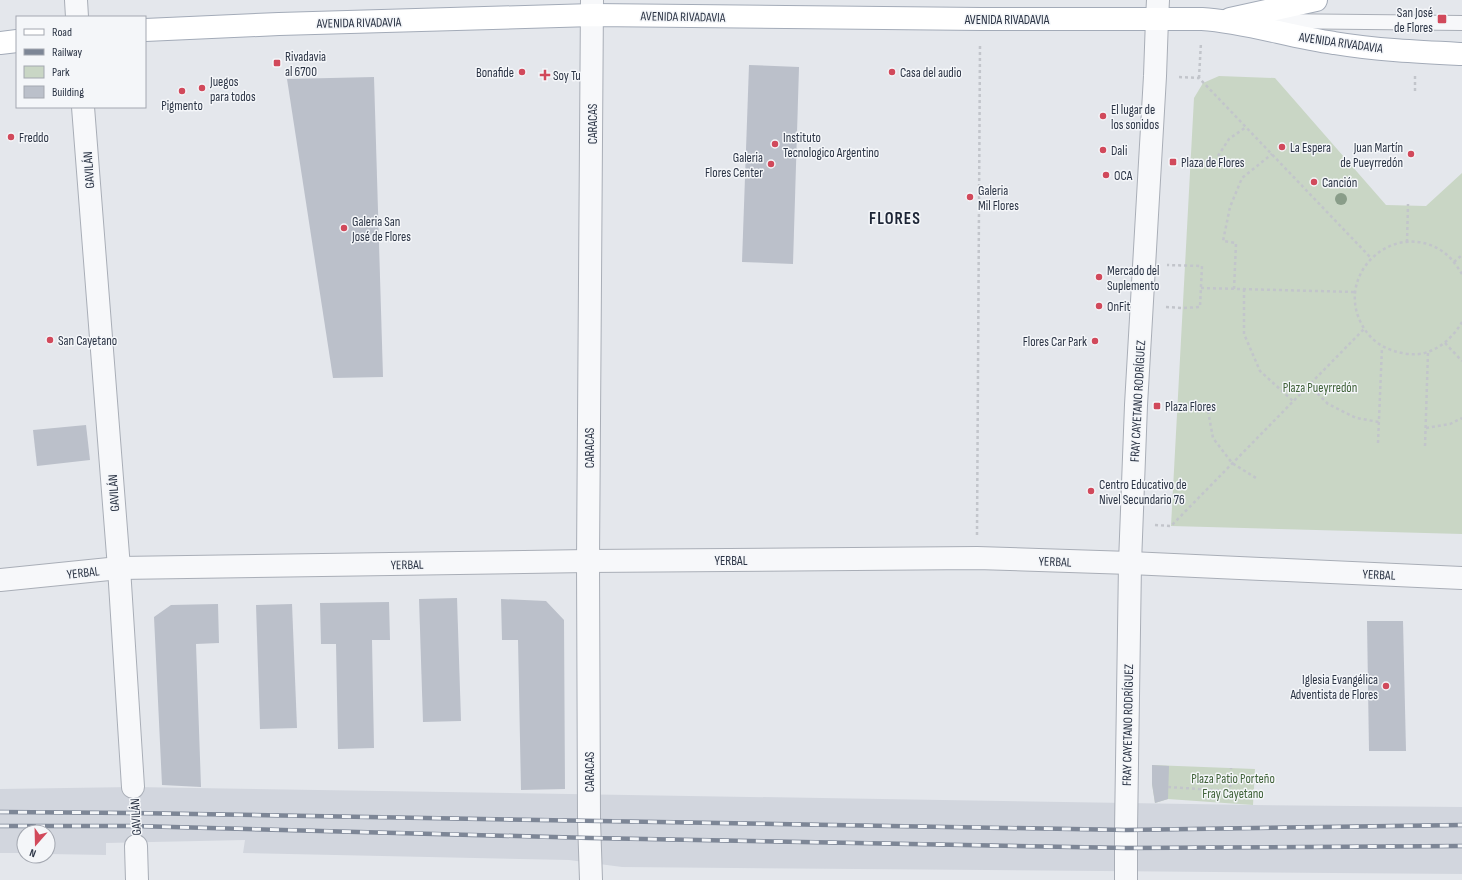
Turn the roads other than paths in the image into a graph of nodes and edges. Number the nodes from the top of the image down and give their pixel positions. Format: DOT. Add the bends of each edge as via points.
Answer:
graph roads {
  1 [pos="76,0"];
  2 [pos="1316,0"];
  3 [pos="593,8"];
  4 [pos="1157,10"];
  5 [pos="77,16"];
  6 [pos="1212,20"];
  7 [pos="1462,23"];
  8 [pos="146,30"];
  9 [pos="16,41"];
  10 [pos="0,43"];
  11 [pos="1462,54"];
  12 [pos="83,108"];
  13 [pos="588,561"];
  14 [pos="1130,563"];
  15 [pos="119,568"];
  16 [pos="1462,578"];
  17 [pos="0,580"];
  18 [pos="133,787"];
  19 [pos="136,846"];
  20 [pos="137,880"];
  21 [pos="591,880"];
  22 [pos="1126,880"];
  1 -- 5 [label="street"];
  2 -- 6 [label="main road, AVENIDA RIVADAVIA"];
  3 -- 4 [label="main road, AVENIDA RIVADAVIA" via="981,19"];
  3 -- 8 [label="main road, AVENIDA RIVADAVIA"];
  3 -- 13 [label="street, CARACAS"];
  4 -- 6 [label="main road, AVENIDA RIVADAVIA"];
  4 -- 14 [label="street, FRAY CAYETANO RODRÍGUEZ"];
  6 -- 7 [label="lane"];
  6 -- 11 [label="main road, AVENIDA RIVADAVIA" via="1334,43 1414,52"];
  9 -- 10 [label="main road"];
  12 -- 15 [label="street, GAVILÁN"];
  13 -- 14 [label="street, YERBAL" via="977,558"];
  13 -- 15 [label="street, YERBAL"];
  13 -- 21 [label="street, CARACAS"];
  14 -- 16 [label="street, YERBAL"];
  14 -- 22 [label="street, FRAY CAYETANO RODRÍGUEZ"];
  15 -- 17 [label="street, YERBAL"];
  15 -- 18 [label="street, GAVILÁN"];
  19 -- 20 [label="street, GAVILÁN"];
}
